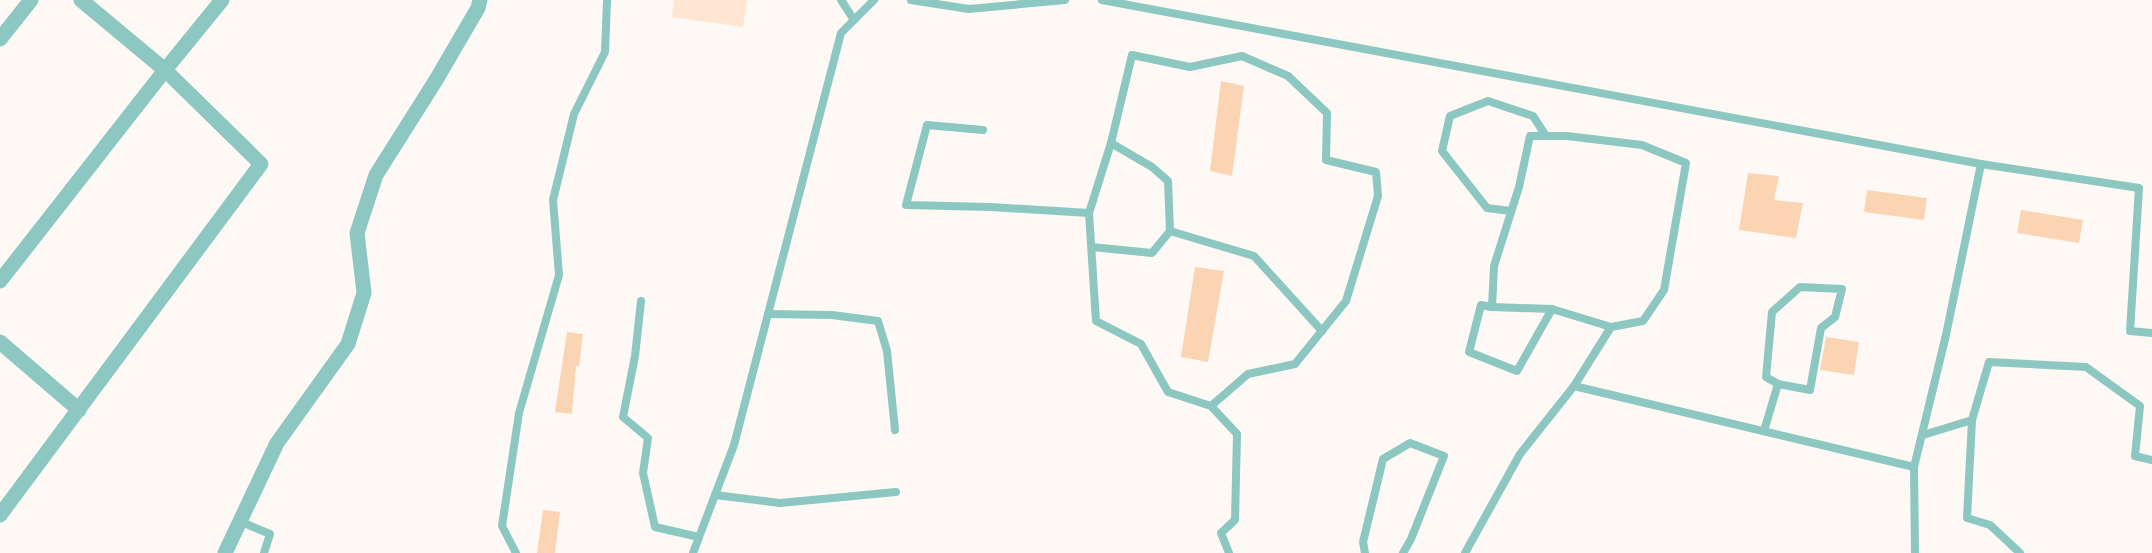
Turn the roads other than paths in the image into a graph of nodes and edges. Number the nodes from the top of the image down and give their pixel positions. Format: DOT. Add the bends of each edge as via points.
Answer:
graph roads {
  1 [pos="31,0"];
  2 [pos="81,0"];
  3 [pos="222,0"];
  4 [pos="480,0"];
  5 [pos="607,0"];
  6 [pos="841,0"];
  7 [pos="874,0"];
  8 [pos="910,0"];
  9 [pos="1065,0"];
  10 [pos="1102,0"];
  11 [pos="854,20"];
  12 [pos="0,39"];
  13 [pos="165,70"];
  14 [pos="983,130"];
  15 [pos="1546,136"];
  16 [pos="1111,143"];
  17 [pos="1981,164"];
  18 [pos="1511,212"];
  19 [pos="1089,213"];
  20 [pos="1170,231"];
  21 [pos="1092,247"];
  22 [pos="0,281"];
  23 [pos="641,301"];
  24 [pos="1492,307"];
  25 [pos="1552,309"];
  26 [pos="768,314"];
  27 [pos="1611,327"];
  28 [pos="1322,331"];
  29 [pos="2152,333"];
  30 [pos="0,342"];
  31 [pos="1778,384"];
  32 [pos="1574,386"];
  33 [pos="1211,406"];
  34 [pos="80,410"];
  35 [pos="1971,420"];
  36 [pos="896,430"];
  37 [pos="1764,431"];
  38 [pos="1923,435"];
  39 [pos="2152,460"];
  40 [pos="1914,467"];
  41 [pos="896,492"];
  42 [pos="715,495"];
  43 [pos="0,515"];
  44 [pos="239,521"];
  45 [pos="699,537"];
  46 [pos="225,553"];
  47 [pos="264,553"];
  48 [pos="516,553"];
  49 [pos="693,553"];
  50 [pos="1228,553"];
  51 [pos="1365,553"];
  52 [pos="1403,553"];
  53 [pos="1465,553"];
  54 [pos="1915,553"];
  55 [pos="2020,553"];
  1 -- 12 [label="street"];
  2 -- 13 [label="street"];
  3 -- 13 [label="street"];
  4 -- 44 [label="street" via="436,80 376,175 357,232 364,293 348,344 277,443"];
  5 -- 48 [label="lane" via="605,52 574,114 553,200 559,276 519,413 502,526"];
  6 -- 11 [label="lane"];
  7 -- 11 [label="lane"];
  8 -- 9 [label="lane" via="969,9"];
  10 -- 17 [label="lane"];
  11 -- 26 [label="lane" via="841,33"];
  13 -- 22 [label="street"];
  13 -- 34 [label="street" via="261,164"];
  14 -- 19 [label="lane" via="927,125 906,205"];
  15 -- 18 [label="lane" via="1530,136"];
  15 -- 18 [label="lane" via="1533,116 1488,101 1450,116 1442,151 1487,208"];
  15 -- 27 [label="lane" via="1642,145 1686,163 1664,290 1643,321"];
  16 -- 19 [label="lane"];
  16 -- 20 [label="lane" via="1168,181"];
  16 -- 28 [label="lane" via="1132,55 1190,67 1242,56 1288,76 1327,113 1326,160 1376,172 1378,196 1346,301"];
  17 -- 29 [label="lane" via="2139,188 2130,331"];
  17 -- 38 [label="lane"];
  18 -- 24 [label="lane" via="1494,266"];
  19 -- 21 [label="lane"];
  20 -- 21 [label="lane" via="1152,253"];
  20 -- 28 [label="lane" via="1254,256"];
  21 -- 33 [label="lane" via="1096,321 1141,344 1168,392"];
  23 -- 45 [label="lane" via="623,417 648,438 643,473 655,526"];
  24 -- 25 [label="lane"];
  24 -- 25 [label="lane" via="1481,305 1469,352 1517,371"];
  25 -- 27 [label="lane"];
  26 -- 36 [label="lane" via="832,315 878,321 887,351"];
  26 -- 42 [label="lane" via="734,445"];
  27 -- 32 [label="lane"];
  28 -- 33 [label="lane" via="1295,364 1248,374"];
  30 -- 34 [label="street"];
  31 -- 31 [label="lane" via="1766,377 1772,312 1800,287 1842,289 1835,317 1821,328 1810,390"];
  31 -- 37 [label="lane"];
  32 -- 37 [label="lane"];
  32 -- 53 [label="lane" via="1520,454"];
  33 -- 50 [label="lane" via="1237,434 1235,520 1221,533"];
  34 -- 43 [label="street"];
  35 -- 38 [label="lane"];
  35 -- 39 [label="lane" via="1989,362 2086,367 2140,406 2135,456"];
  35 -- 55 [label="lane" via="1967,518 1990,525"];
  37 -- 40 [label="lane"];
  38 -- 40 [label="lane"];
  40 -- 54 [label="lane"];
  41 -- 42 [label="lane" via="780,503"];
  42 -- 45 [label="lane"];
  44 -- 46 [label="street"];
  44 -- 47 [label="lane" via="270,534"];
  45 -- 49 [label="lane"];
  51 -- 52 [label="lane" via="1363,542 1383,459 1410,444 1444,456"];
}
